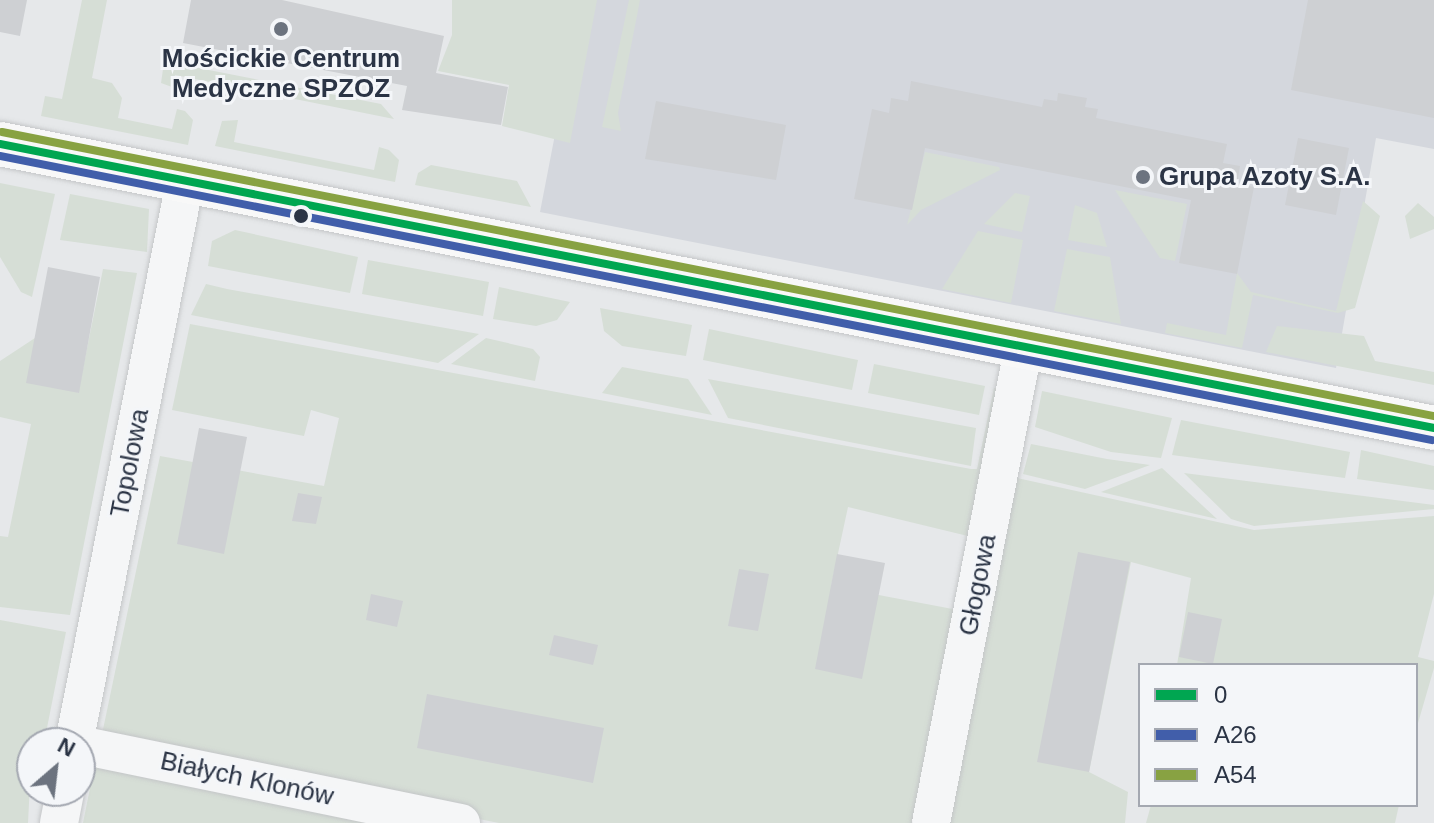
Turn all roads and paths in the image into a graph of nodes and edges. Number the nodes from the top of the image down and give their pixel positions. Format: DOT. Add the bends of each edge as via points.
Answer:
graph roads {
  1 [pos="0,144"];
  2 [pos="185,182"];
  3 [pos="1024,346"];
  4 [pos="1434,428"];
  5 [pos="77,727"];
  6 [pos="96,748"];
  7 [pos="461,823"];
  8 [pos="931,823"];
  1 -- 2 [label="main road"];
  2 -- 3 [label="main road"];
  2 -- 5 [label="street, Topolowa"];
  3 -- 4 [label="main road"];
  3 -- 8 [label="street, Głogowa"];
  6 -- 7 [label="street, Białych Klonów"];
}
